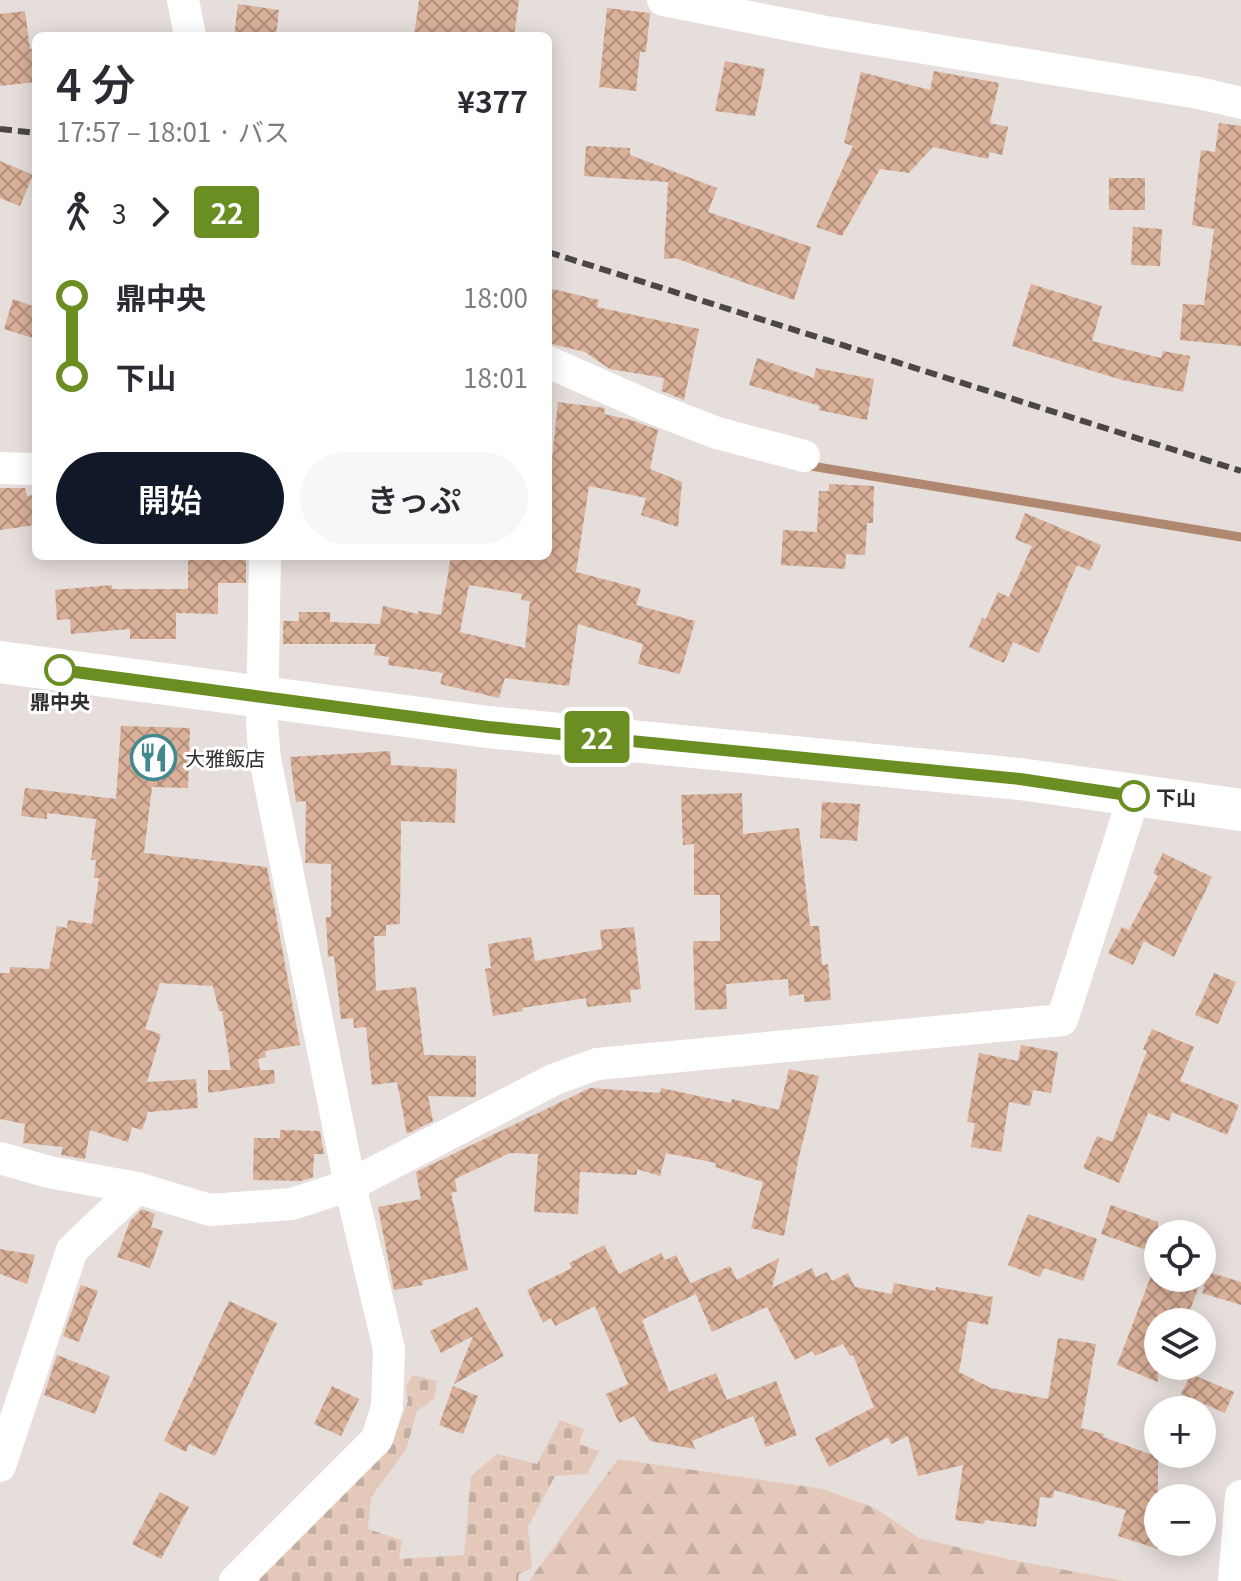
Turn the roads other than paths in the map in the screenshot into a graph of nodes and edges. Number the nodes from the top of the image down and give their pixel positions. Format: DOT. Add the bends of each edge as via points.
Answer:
graph roads {
  1 [pos="183,0"];
  2 [pos="663,0"];
  3 [pos="189,32"];
  4 [pos="1241,103"];
  5 [pos="552,364"];
  6 [pos="804,456"];
  7 [pos="0,468"];
  8 [pos="32,469"];
  9 [pos="265,560"];
  10 [pos="0,662"];
  11 [pos="264,697"];
  12 [pos="1134,796"];
  13 [pos="1241,810"];
  14 [pos="0,1158"];
  15 [pos="350,1185"];
  16 [pos="137,1188"];
  17 [pos="0,1466"];
  18 [pos="1241,1496"];
  19 [pos="235,1581"];
  20 [pos="1234,1581"];
  1 -- 3 [label="street"];
  2 -- 4 [label="street"];
  5 -- 6 [label="street" via="717,433"];
  7 -- 8 [label="street"];
  9 -- 11 [label="street"];
  10 -- 11 [label="main road"];
  11 -- 12 [label="main road" via="488,727 1020,779"];
  11 -- 15 [label="street" via="265,759"];
  12 -- 13 [label="main road"];
  12 -- 15 [label="street" via="1062,1020 597,1064 555,1079"];
  14 -- 16 [label="street"];
  15 -- 16 [label="street" via="292,1204 210,1210"];
  15 -- 19 [label="street" via="389,1349 387,1407 377,1439"];
  16 -- 17 [label="street" via="72,1250"];
  18 -- 20 [label="street"];
}
